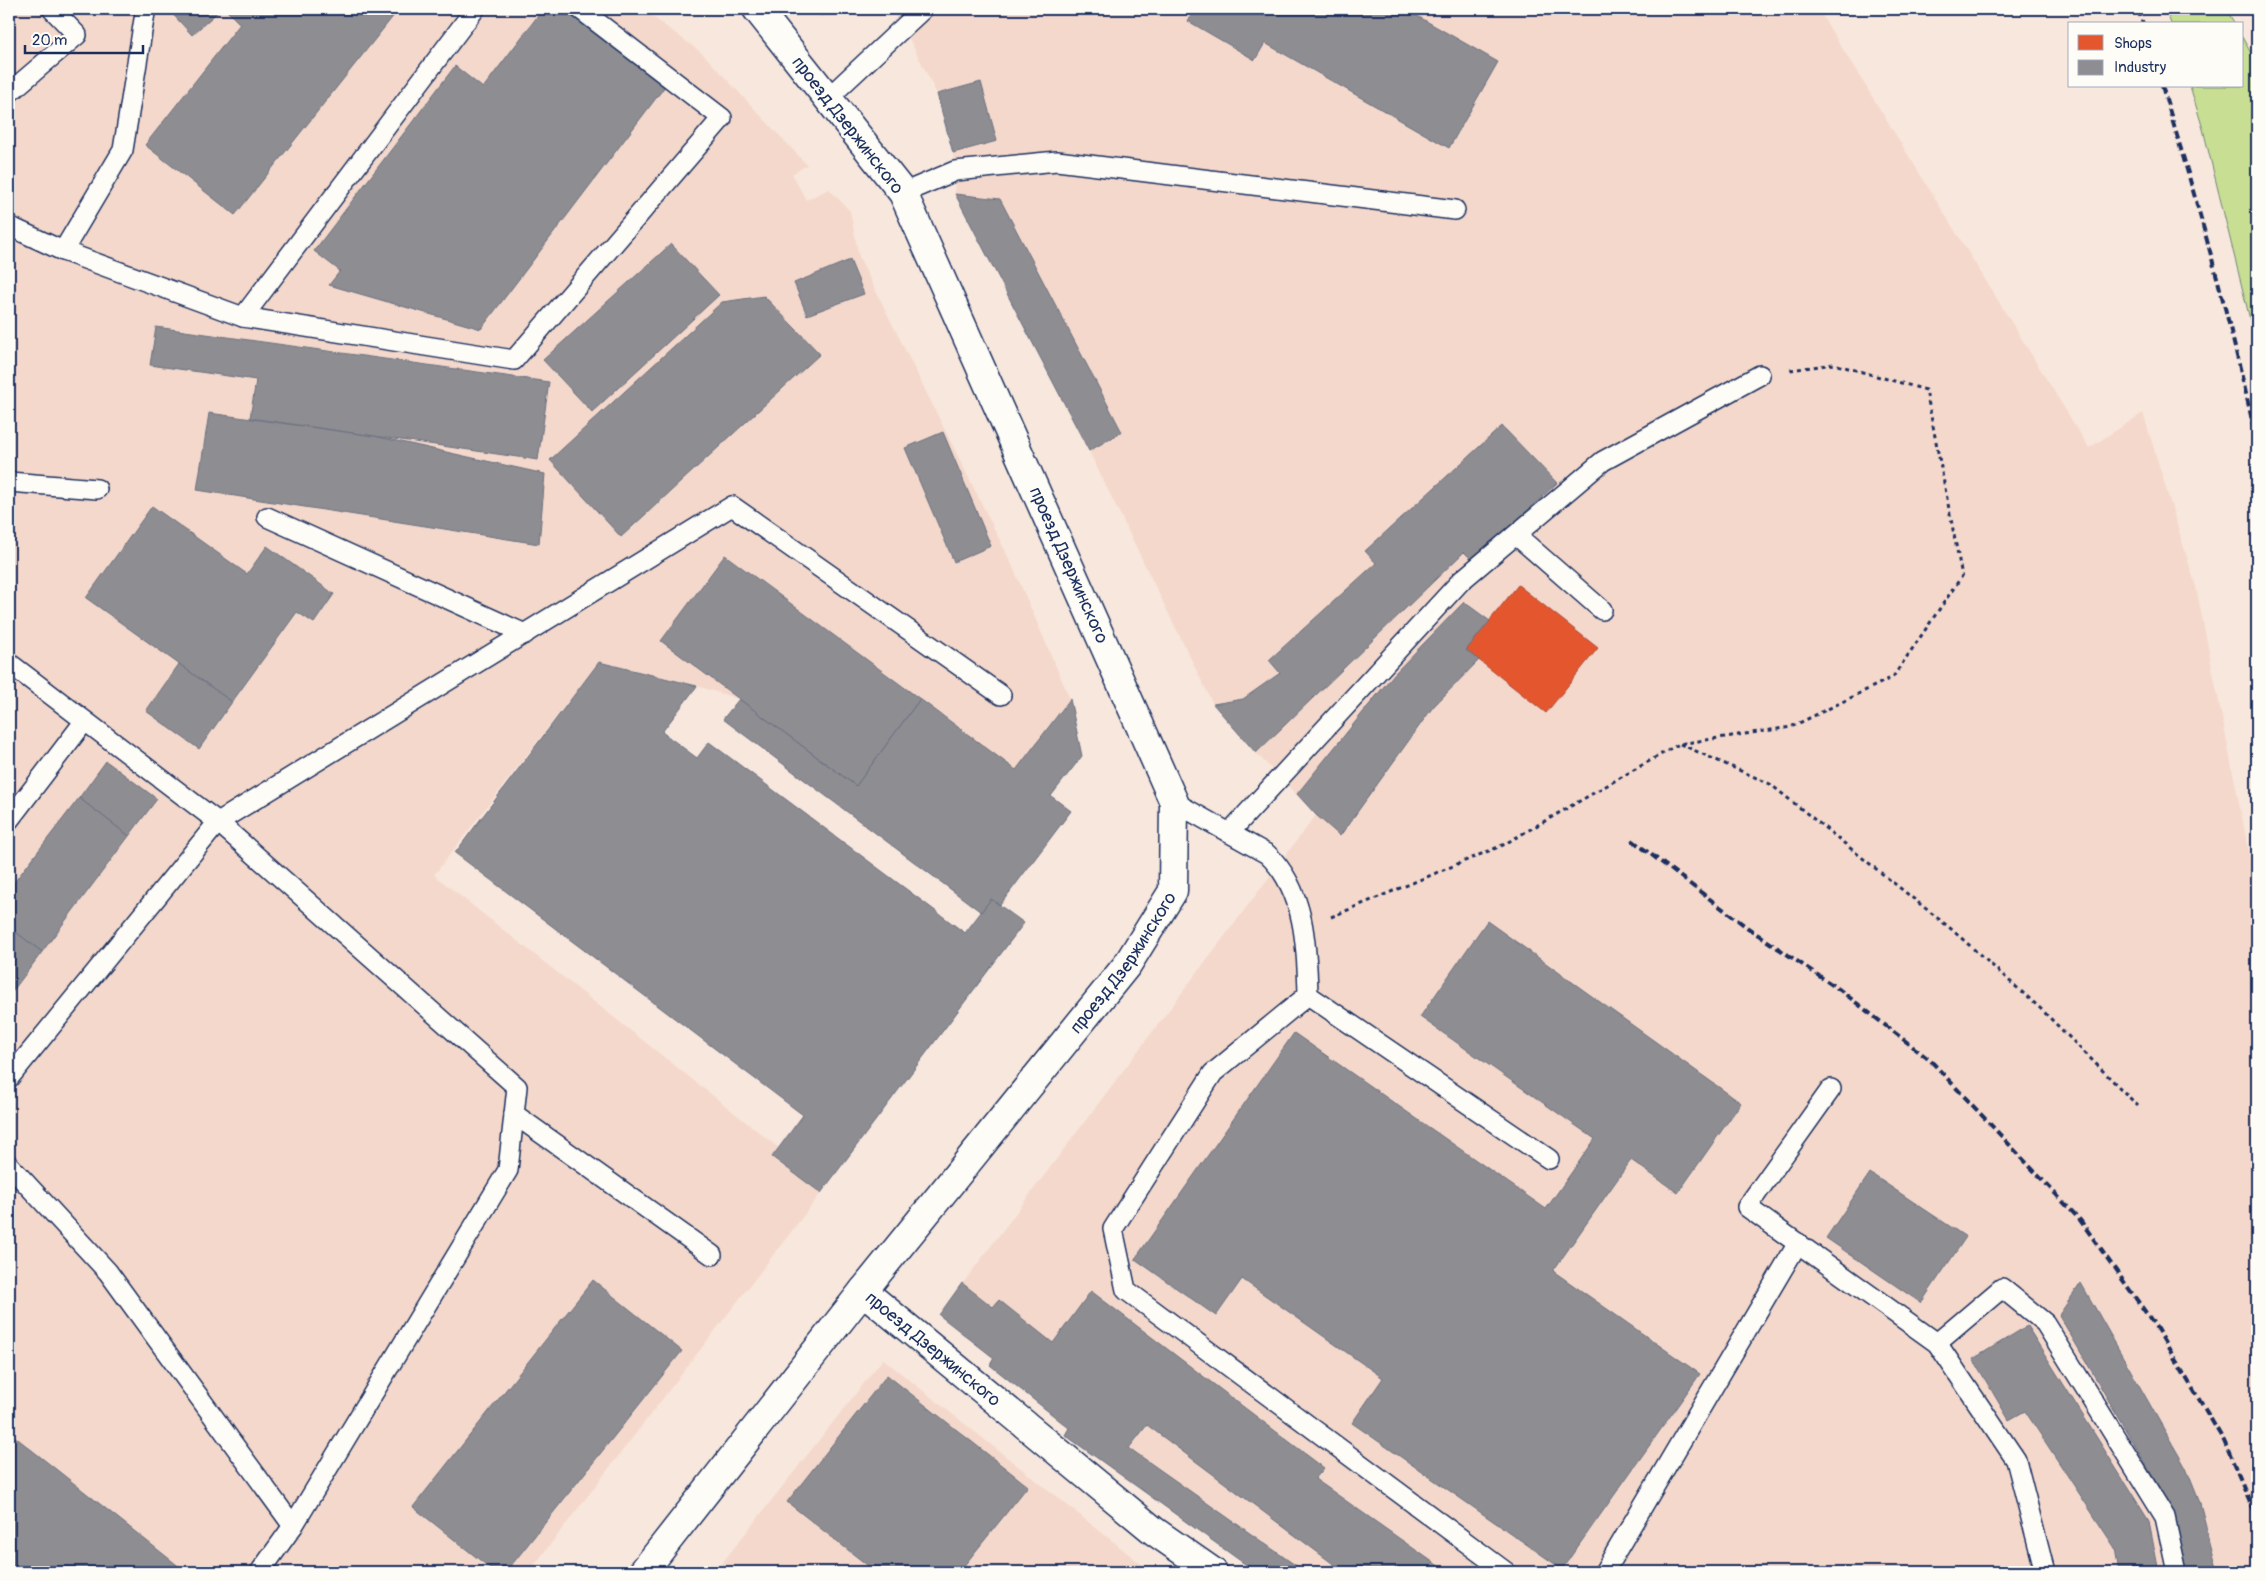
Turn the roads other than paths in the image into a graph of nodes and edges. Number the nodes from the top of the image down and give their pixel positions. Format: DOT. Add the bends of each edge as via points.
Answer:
graph roads {
  1 [pos="52,9"];
  2 [pos="143,9"];
  3 [pos="475,9"];
  4 [pos="580,9"];
  5 [pos="757,9"];
  6 [pos="923,9"];
  7 [pos="9,93"];
  8 [pos="828,98"];
  9 [pos="903,193"];
  10 [pos="1455,210"];
  11 [pos="9,226"];
  12 [pos="63,251"];
  13 [pos="243,317"];
  14 [pos="1760,374"];
  15 [pos="9,482"];
  16 [pos="97,488"];
  17 [pos="267,517"];
  18 [pos="1516,535"];
  19 [pos="1602,610"];
  20 [pos="525,634"];
  21 [pos="9,663"];
  22 [pos="1001,694"];
  23 [pos="84,722"];
  24 [pos="1174,802"];
  25 [pos="9,820"];
  26 [pos="218,822"];
  27 [pos="1229,833"];
  28 [pos="1308,995"];
  29 [pos="9,1078"];
  30 [pos="1831,1089"];
  31 [pos="514,1114"];
  32 [pos="1549,1159"];
  33 [pos="9,1164"];
  34 [pos="1798,1243"];
  35 [pos="712,1255"];
  36 [pos="863,1291"];
  37 [pos="1937,1343"];
  38 [pos="292,1526"];
  39 [pos="260,1572"];
  40 [pos="643,1572"];
  41 [pos="1213,1572"];
  42 [pos="1506,1572"];
  43 [pos="1604,1572"];
  44 [pos="2044,1572"];
  45 [pos="2176,1572"];
  1 -- 7 [label="lane" via="77,35"];
  2 -- 12 [label="lane" via="123,150"];
  3 -- 13 [label="lane"];
  4 -- 13 [label="lane" via="722,118 514,360"];
  5 -- 8 [label="street, проезд Дзержинского"];
  6 -- 8 [label="lane"];
  8 -- 9 [label="street, проезд Дзержинского"];
  9 -- 10 [label="lane" via="955,171 1057,161"];
  9 -- 24 [label="street, проезд Дзержинского"];
  11 -- 12 [label="lane"];
  12 -- 13 [label="lane"];
  14 -- 18 [label="lane" via="1603,461"];
  15 -- 16 [label="lane"];
  17 -- 20 [label="lane"];
  18 -- 19 [label="lane"];
  18 -- 27 [label="lane" via="1461,581"];
  20 -- 22 [label="lane" via="732,506"];
  20 -- 26 [label="lane"];
  21 -- 23 [label="lane"];
  23 -- 25 [label="lane"];
  23 -- 26 [label="lane"];
  24 -- 27 [label="lane"];
  24 -- 36 [label="street, проезд Дзержинского" via="1173,891 1127,964"];
  26 -- 29 [label="lane"];
  26 -- 31 [label="lane" via="517,1087"];
  27 -- 28 [label="lane" via="1267,854 1278,864 1291,887 1306,944"];
  28 -- 32 [label="lane"];
  28 -- 42 [label="lane" via="1213,1073 1113,1229 1126,1290"];
  30 -- 34 [label="lane" via="1747,1207"];
  31 -- 35 [label="lane"];
  31 -- 38 [label="lane" via="508,1170"];
  33 -- 38 [label="lane" via="108,1272"];
  34 -- 37 [label="lane"];
  34 -- 43 [label="lane"];
  36 -- 40 [label="street"];
  36 -- 41 [label="street, проезд Дзержинского" via="1154,1531"];
  37 -- 44 [label="lane" via="2016,1460"];
  37 -- 45 [label="lane" via="2002,1288 2045,1323 2165,1517"];
  38 -- 39 [label="lane"];
}
